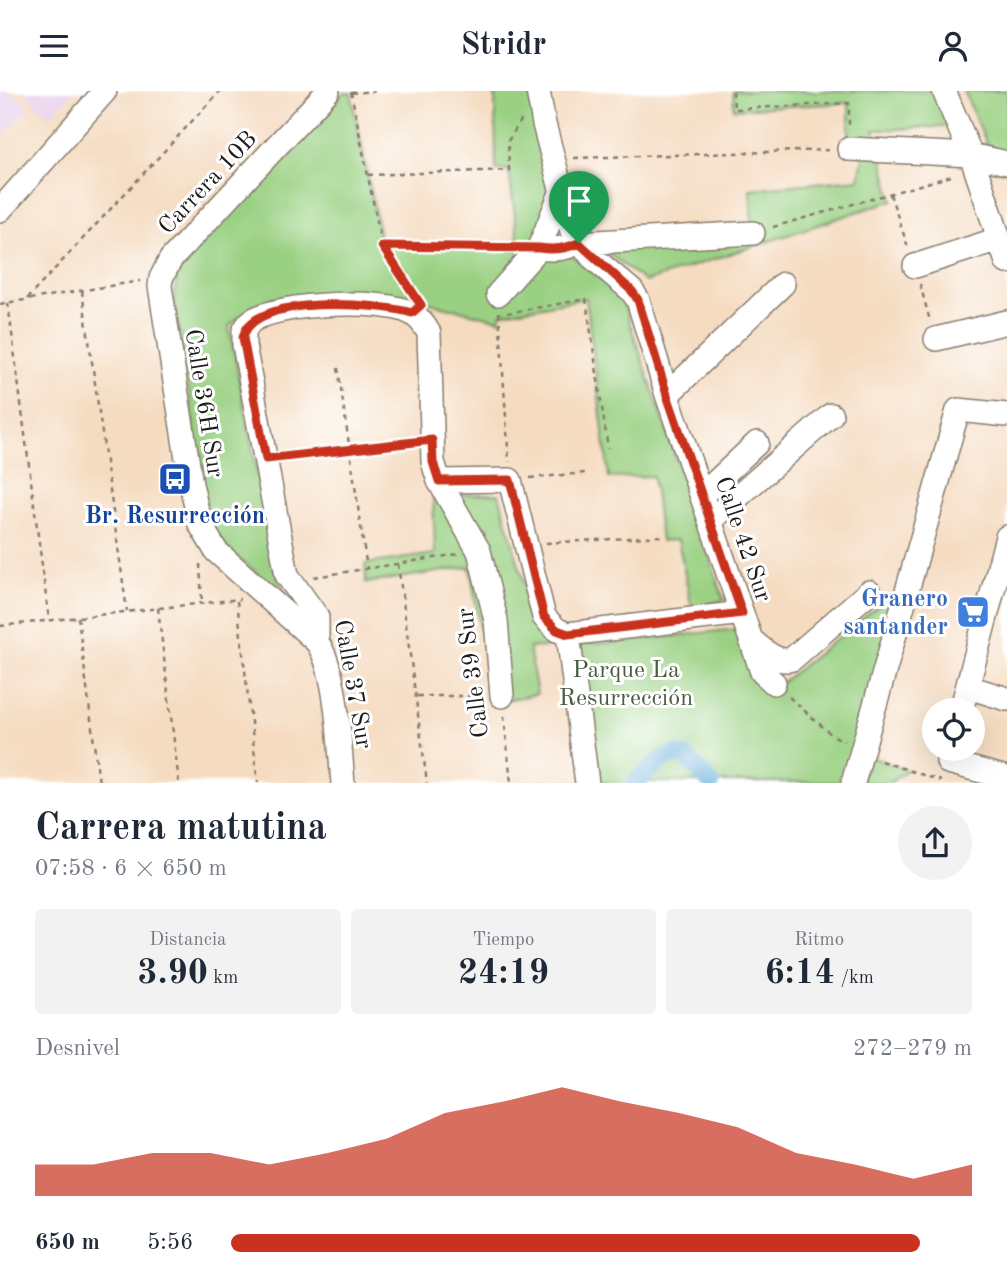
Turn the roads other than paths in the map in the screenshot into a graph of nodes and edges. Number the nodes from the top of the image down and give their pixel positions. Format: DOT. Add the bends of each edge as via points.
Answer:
graph roads {
  1 [pos="105,91"];
  2 [pos="944,91"];
  3 [pos="538,92"];
  4 [pos="326,93"];
  5 [pos="849,149"];
  6 [pos="974,162"];
  7 [pos="1007,163"];
  8 [pos="561,193"];
  9 [pos="0,210"];
  10 [pos="753,233"];
  11 [pos="999,239"];
  12 [pos="579,243"];
  13 [pos="539,248"];
  14 [pos="1007,262"];
  15 [pos="915,266"];
  16 [pos="161,278"];
  17 [pos="783,283"];
  18 [pos="499,304"];
  19 [pos="255,319"];
  20 [pos="1007,322"];
  21 [pos="936,339"];
  22 [pos="667,395"];
  23 [pos="831,415"];
  24 [pos="1007,415"];
  25 [pos="757,443"];
  26 [pos="439,481"];
  27 [pos="702,495"];
  28 [pos="710,521"];
  29 [pos="1006,544"];
  30 [pos="869,592"];
  31 [pos="742,613"];
  32 [pos="996,621"];
  33 [pos="563,632"];
  34 [pos="751,640"];
  35 [pos="317,642"];
  36 [pos="774,683"];
  37 [pos="968,687"];
  38 [pos="502,696"];
  39 [pos="965,698"];
  40 [pos="1007,699"];
  41 [pos="947,769"];
  42 [pos="1007,778"];
  43 [pos="343,782"];
  44 [pos="587,782"];
  45 [pos="853,782"];
  1 -- 9 [label="street"];
  2 -- 6 [label="street"];
  3 -- 8 [label="street"];
  4 -- 16 [label="street, Carrera 10B" via="171,260"];
  5 -- 6 [label="street"];
  6 -- 7 [label="street"];
  6 -- 11 [label="street"];
  8 -- 12 [label="street"];
  8 -- 13 [label="street"];
  10 -- 12 [label="street"];
  11 -- 14 [label="street"];
  11 -- 15 [label="street"];
  12 -- 13 [label="street" via="552,250"];
  12 -- 22 [label="street, Calle 42 Sur" via="638,300"];
  13 -- 18 [label="street"];
  16 -- 35 [label="street, Calle 36H Sur" via="194,504 205,535 216,551"];
  17 -- 22 [label="street"];
  19 -- 26 [label="street, Calle 39 Sur" via="302,306 379,305 412,313 429,333 433,462"];
  19 -- 35 [label="street, Calle 37 Sur" via="243,338 287,575 317,617"];
  20 -- 21 [label="street"];
  22 -- 27 [label="street, Calle 42 Sur"];
  23 -- 28 [label="street"];
  24 -- 45 [label="street" via="958,410"];
  25 -- 27 [label="street"];
  26 -- 33 [label="street" via="510,480 544,617"];
  26 -- 38 [label="street, Calle 39 Sur" via="479,551 496,620"];
  27 -- 28 [label="street, Calle 42 Sur"];
  28 -- 31 [label="street, Calle 42 Sur"];
  29 -- 32 [label="street"];
  30 -- 34 [label="street" via="792,659 775,659"];
  31 -- 33 [label="street"];
  31 -- 34 [label="street, Calle 42 Sur"];
  32 -- 37 [label="street"];
  33 -- 44 [label="street"];
  34 -- 36 [label="street, Calle 42 Sur" via="762,671"];
  35 -- 43 [label="street, Calle 37 Sur" via="331,675"];
  37 -- 39 [label="street"];
  37 -- 40 [label="street"];
  41 -- 42 [label="street"];
}
